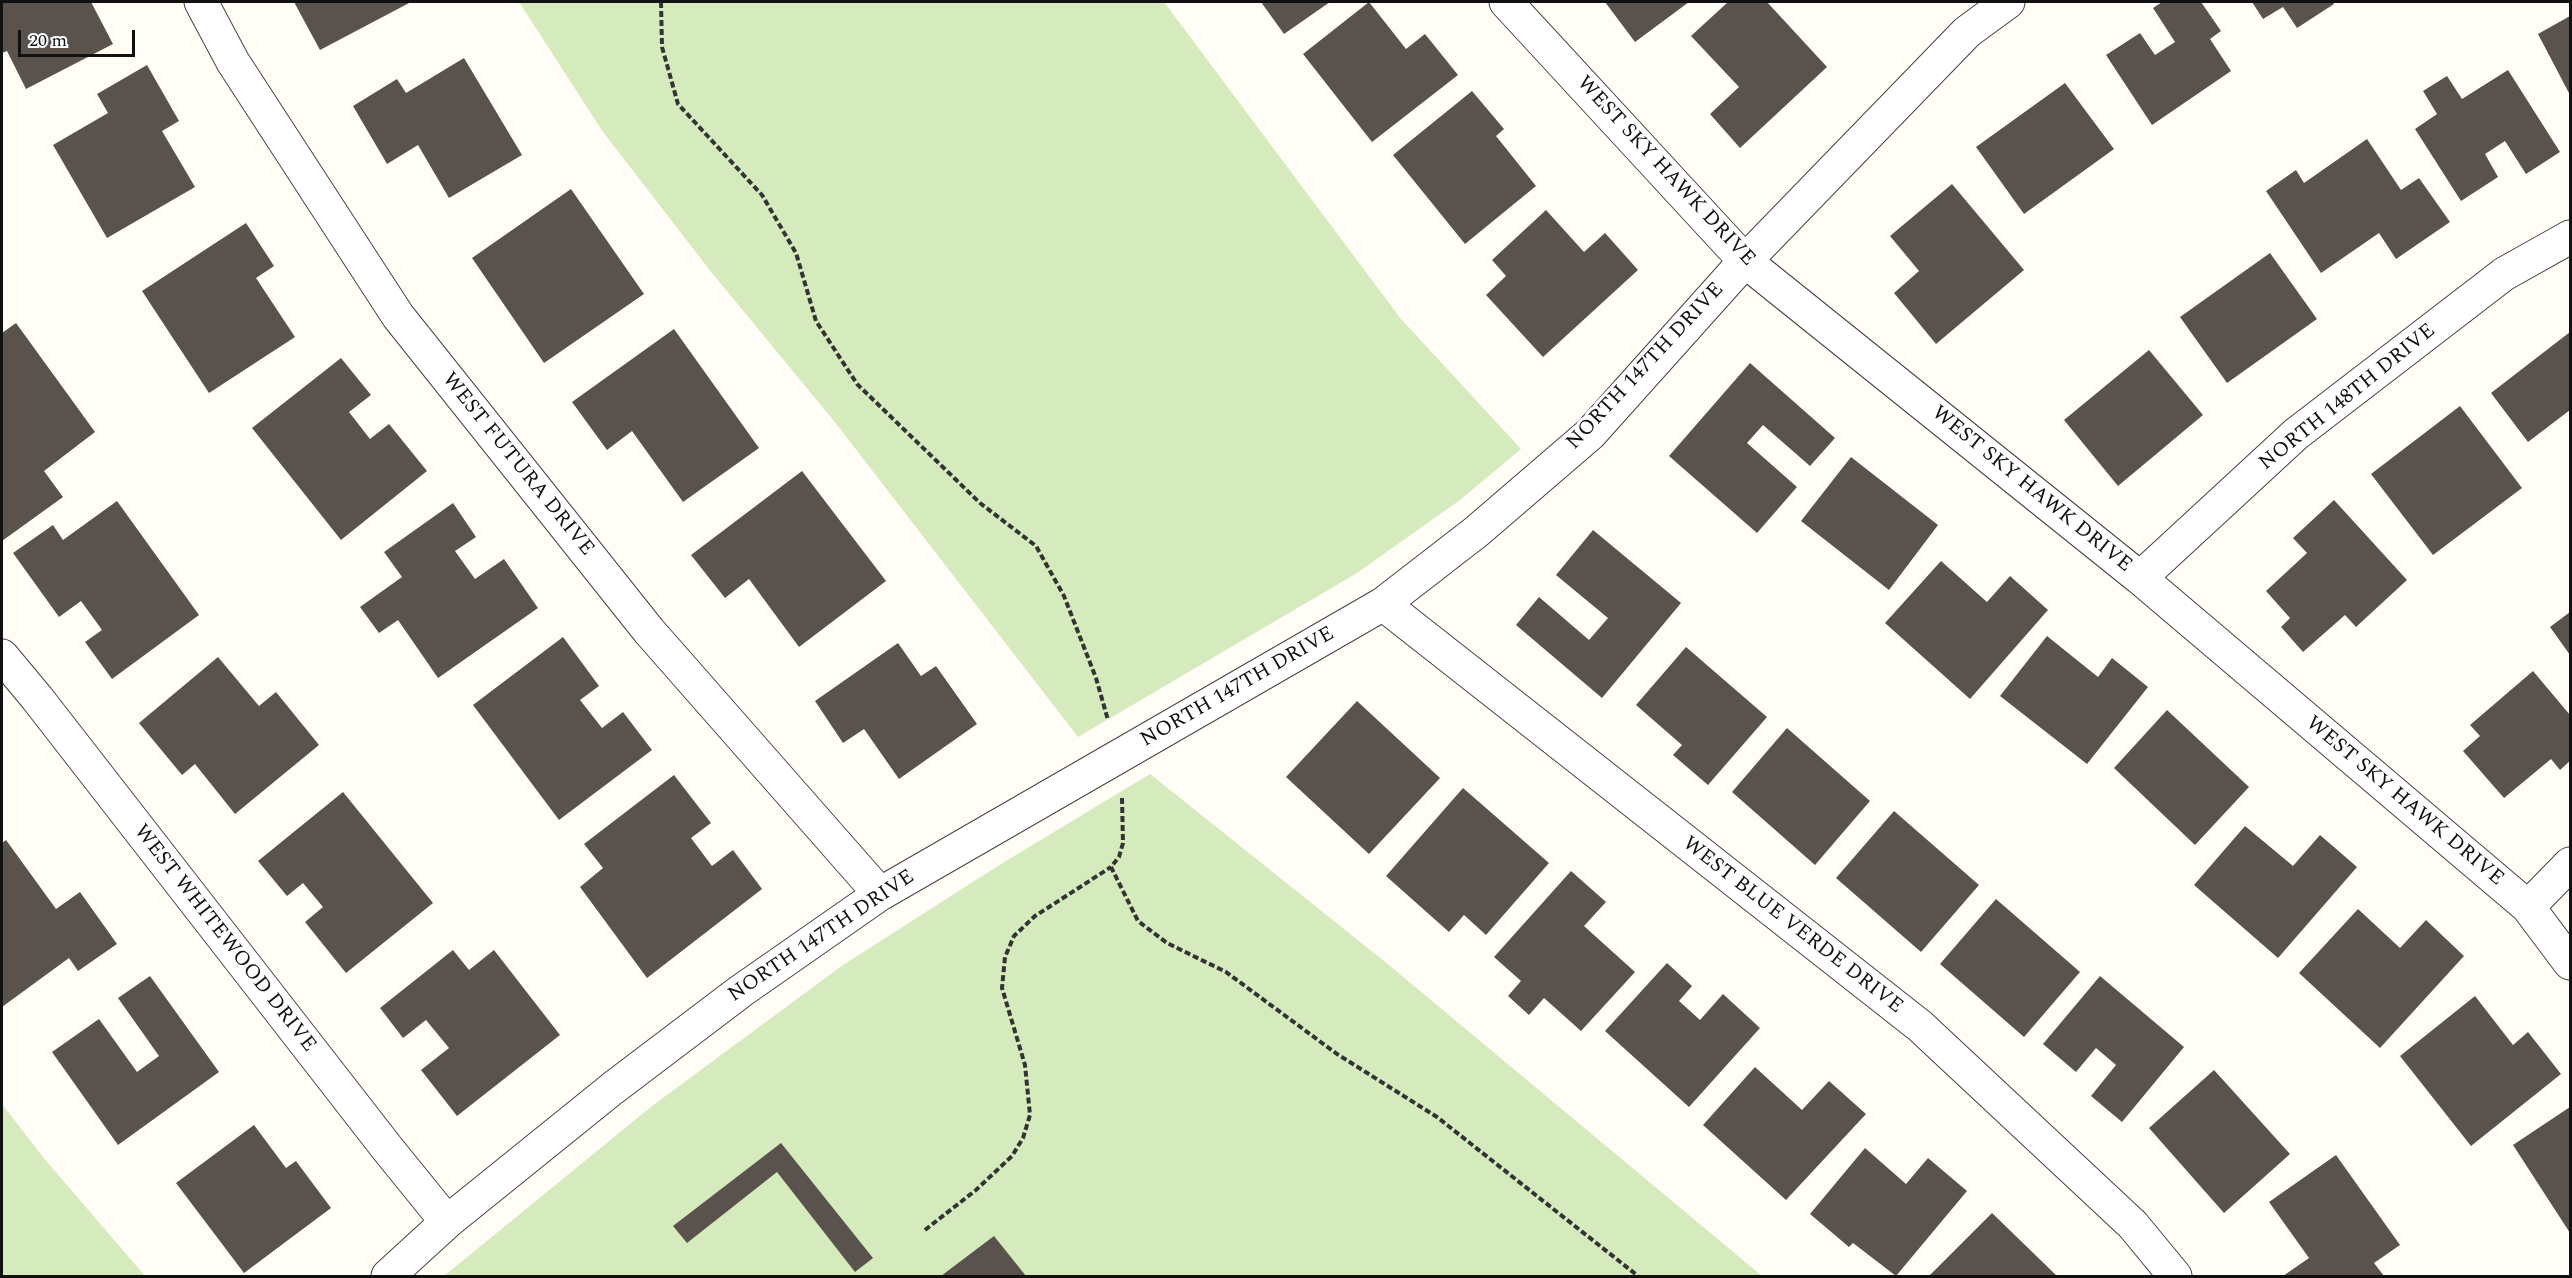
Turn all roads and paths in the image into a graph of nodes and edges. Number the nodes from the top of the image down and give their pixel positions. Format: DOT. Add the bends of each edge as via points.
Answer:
graph roads {
  1 [pos="201,2"];
  2 [pos="661,2"];
  3 [pos="1506,2"];
  4 [pos="2008,2"];
  5 [pos="2571,237"];
  6 [pos="1745,261"];
  7 [pos="2140,578"];
  8 [pos="1383,604"];
  9 [pos="2,656"];
  10 [pos="1118,757"];
  11 [pos="2571,864"];
  12 [pos="1111,867"];
  13 [pos="880,894"];
  14 [pos="2528,907"];
  15 [pos="2571,963"];
  16 [pos="447,1222"];
  17 [pos="925,1230"];
  18 [pos="388,1276"];
  19 [pos="1638,1276"];
  20 [pos="2175,1276"];
  1 -- 13 [label="street, WEST FUTURA DRIVE" via="233,62 398,316 649,631"];
  2 -- 10 [label="path" via="662,47 678,104 762,195 796,253 816,321 857,384 980,503 1035,546 1064,596 1096,678"];
  3 -- 6 [label="street, WEST SKY HAWK DRIVE"];
  4 -- 6 [label="street, NORTH 147TH DRIVE" via="1967,33"];
  5 -- 7 [label="street, NORTH 148TH DRIVE" via="2504,274 2296,434"];
  6 -- 7 [label="street, WEST SKY HAWK DRIVE"];
  6 -- 8 [label="street, NORTH 147TH DRIVE" via="1590,434 1476,532"];
  7 -- 14 [label="street, WEST SKY HAWK DRIVE"];
  8 -- 10 [label="street, NORTH 147TH DRIVE"];
  8 -- 20 [label="street, WEST BLUE VERDE DRIVE" via="1920,1026 2133,1225"];
  9 -- 16 [label="street, WEST WHITEWOOD DRIVE"];
  10 -- 12 [label="path" via="1123,843"];
  10 -- 13 [label="street, NORTH 147TH DRIVE"];
  11 -- 14 [label="street"];
  12 -- 17 [label="path" via="1035,916 1014,936 1005,957 1002,988 1025,1065 1030,1115 1027,1126 1012,1156"];
  12 -- 19 [label="path" via="1138,921 1167,943 1226,972 1337,1054 1437,1117"];
  13 -- 16 [label="street, NORTH 147TH DRIVE" via="741,991"];
  14 -- 15 [label="street, WEST SKY HAWK DRIVE"];
  16 -- 18 [label="street, NORTH 147TH DRIVE"];
}
